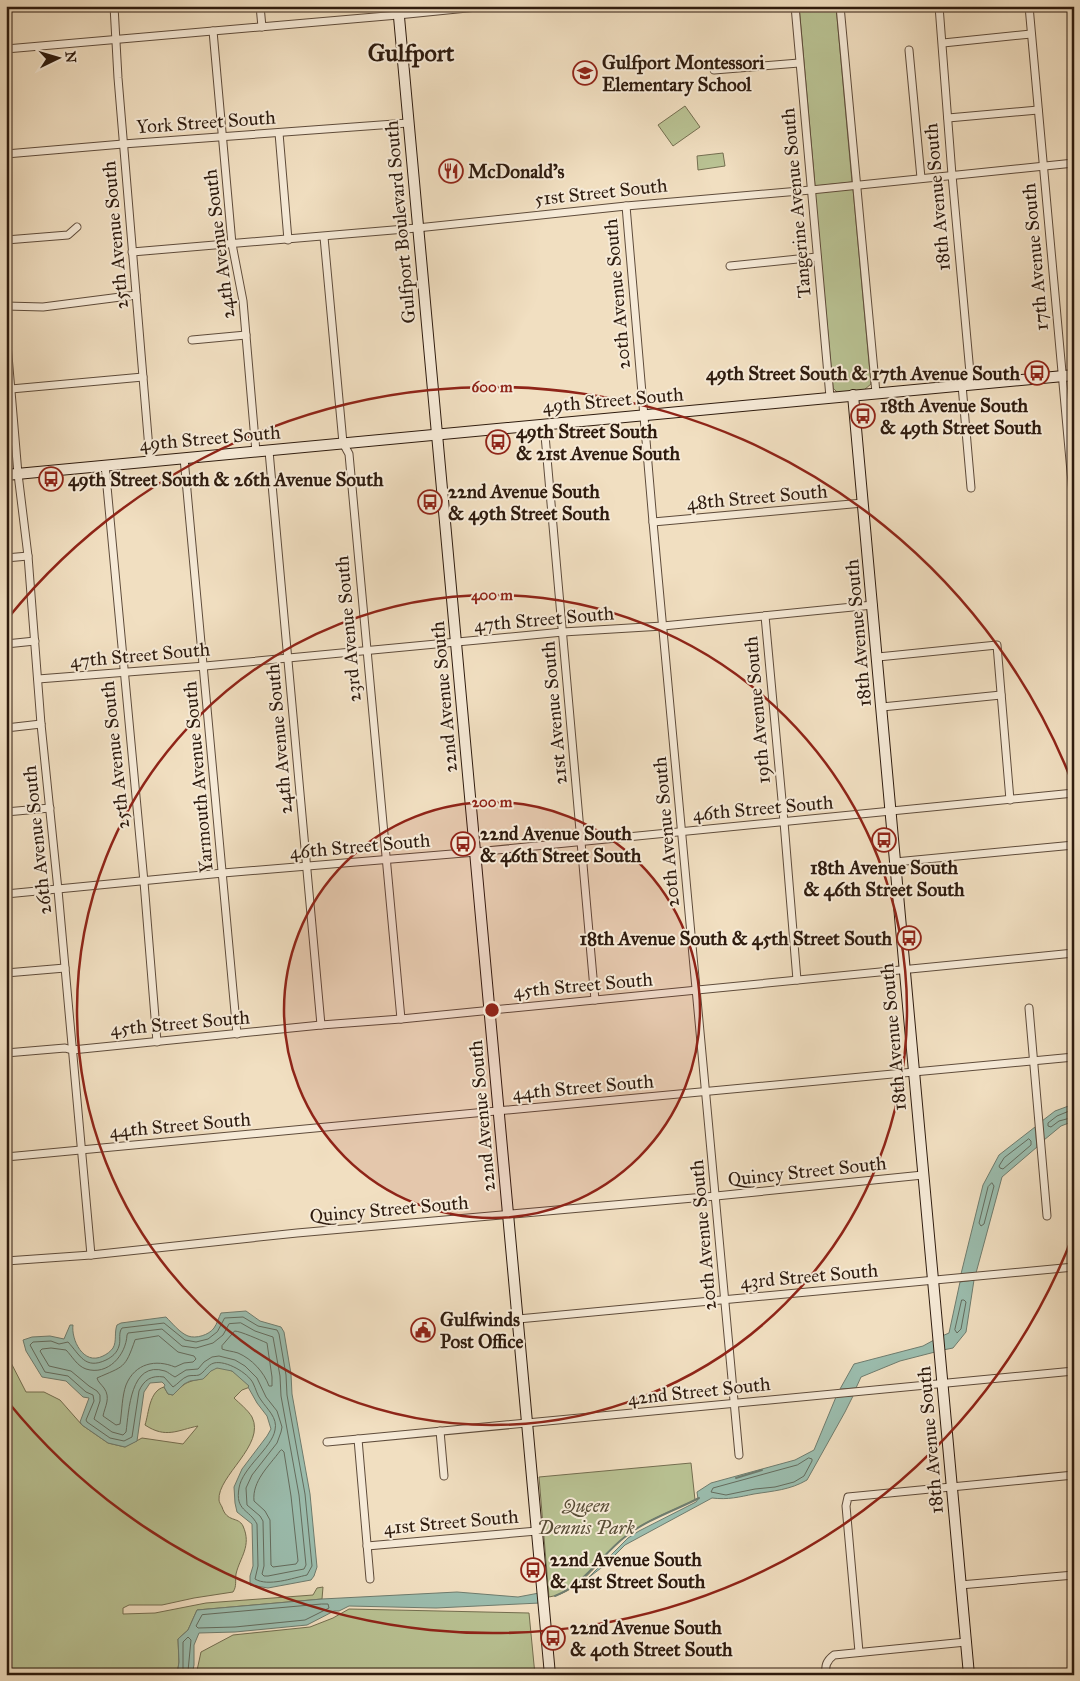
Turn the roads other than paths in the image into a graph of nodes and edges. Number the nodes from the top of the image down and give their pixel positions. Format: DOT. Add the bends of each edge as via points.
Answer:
graph roads {
  1 [pos="114,6"];
  2 [pos="260,6"];
  3 [pos="487,6"];
  4 [pos="795,6"];
  5 [pos="840,6"];
  6 [pos="939,6"];
  7 [pos="1029,6"];
  8 [pos="398,11"];
  9 [pos="262,27"];
  10 [pos="212,31"];
  11 [pos="1031,34"];
  12 [pos="116,39"];
  13 [pos="943,43"];
  14 [pos="6,49"];
  15 [pos="909,50"];
  16 [pos="799,63"];
  17 [pos="714,70"];
  18 [pos="1038,110"];
  19 [pos="948,118"];
  20 [pos="408,123"];
  21 [pos="279,133"];
  22 [pos="223,136"];
  23 [pos="123,144"];
  24 [pos="6,154"];
  25 [pos="1074,164"];
  26 [pos="1044,166"];
  27 [pos="952,176"];
  28 [pos="921,178"];
  29 [pos="857,185"];
  30 [pos="811,190"];
  31 [pos="626,206"];
  32 [pos="77,227"];
  33 [pos="417,228"];
  34 [pos="324,237"];
  35 [pos="6,240"];
  36 [pos="288,240"];
  37 [pos="232,244"];
  38 [pos="132,252"];
  39 [pos="817,257"];
  40 [pos="730,266"];
  41 [pos="136,295"];
  42 [pos="6,306"];
  43 [pos="6,332"];
  44 [pos="246,335"];
  45 [pos="192,340"];
  46 [pos="1074,375"];
  47 [pos="1061,376"];
  48 [pos="143,377"];
  49 [pos="967,385"];
  50 [pos="11,389"];
  51 [pos="876,393"];
  52 [pos="854,395"];
  53 [pos="830,397"];
  54 [pos="644,414"];
  55 [pos="544,424"];
  56 [pos="438,434"];
  57 [pos="343,443"];
  58 [pos="269,450"];
  59 [pos="256,452"];
  60 [pos="184,458"];
  61 [pos="150,461"];
  62 [pos="105,465"];
  63 [pos="18,474"];
  64 [pos="6,475"];
  65 [pos="971,488"];
  66 [pos="863,503"];
  67 [pos="1074,505"];
  68 [pos="653,522"];
  69 [pos="28,556"];
  70 [pos="6,558"];
  71 [pos="873,605"];
  72 [pos="765,616"];
  73 [pos="663,626"];
  74 [pos="563,632"];
  75 [pos="35,641"];
  76 [pos="456,642"];
  77 [pos="6,644"];
  78 [pos="367,650"];
  79 [pos="878,657"];
  80 [pos="288,658"];
  81 [pos="204,666"];
  82 [pos="124,673"];
  83 [pos="38,679"];
  84 [pos="1001,696"];
  85 [pos="882,707"];
  86 [pos="41,724"];
  87 [pos="6,728"];
  88 [pos="1074,793"];
  89 [pos="1010,800"];
  90 [pos="50,808"];
  91 [pos="6,812"];
  92 [pos="890,812"];
  93 [pos="784,822"];
  94 [pos="683,832"];
  95 [pos="582,842"];
  96 [pos="1074,845"];
  97 [pos="476,852"];
  98 [pos="386,859"];
  99 [pos="895,862"];
  100 [pos="308,867"];
  101 [pos="223,873"];
  102 [pos="144,882"];
  103 [pos="58,890"];
  104 [pos="6,894"];
  105 [pos="1074,953"];
  106 [pos="65,968"];
  107 [pos="904,971"];
  108 [pos="6,973"];
  109 [pos="797,980"];
  110 [pos="697,990"];
  111 [pos="595,1000"];
  112 [pos="1029,1008"];
  113 [pos="490,1010"];
  114 [pos="401,1019"];
  115 [pos="321,1025"];
  116 [pos="237,1034"];
  117 [pos="156,1042"];
  118 [pos="72,1050"];
  119 [pos="6,1053"];
  120 [pos="1074,1057"];
  121 [pos="1033,1060"];
  122 [pos="914,1073"];
  123 [pos="706,1092"];
  124 [pos="499,1111"];
  125 [pos="80,1150"];
  126 [pos="6,1157"];
  127 [pos="923,1175"];
  128 [pos="716,1196"];
  129 [pos="509,1215"];
  130 [pos="1047,1216"];
  131 [pos="90,1255"];
  132 [pos="6,1261"];
  133 [pos="1074,1266"];
  134 [pos="933,1280"];
  135 [pos="725,1300"];
  136 [pos="518,1319"];
  137 [pos="1074,1371"];
  138 [pos="942,1384"];
  139 [pos="735,1404"];
  140 [pos="528,1424"];
  141 [pos="440,1431"];
  142 [pos="358,1439"];
  143 [pos="327,1442"];
  144 [pos="739,1456"];
  145 [pos="1074,1475"];
  146 [pos="444,1476"];
  147 [pos="951,1488"];
  148 [pos="538,1531"];
  149 [pos="367,1546"];
  150 [pos="1074,1575"];
  151 [pos="370,1579"];
  152 [pos="960,1585"];
  153 [pos="966,1642"];
  154 [pos="859,1652"];
  155 [pos="550,1675"];
  156 [pos="826,1675"];
  157 [pos="969,1675"];
  1 -- 12 [label="street, 25th Avenue South"];
  2 -- 9 [label="street"];
  3 -- 8 [label="street"];
  4 -- 16 [label="street, Tangerine Avenue South"];
  5 -- 29 [label="street"];
  6 -- 13 [label="street, 18th Avenue South"];
  7 -- 11 [label="street, 17th Avenue South"];
  8 -- 9 [label="street"];
  8 -- 20 [label="main road, Gulfport Boulevard South"];
  9 -- 10 [label="street"];
  10 -- 12 [label="street"];
  10 -- 22 [label="street, 24th Avenue South"];
  11 -- 13 [label="street"];
  11 -- 18 [label="street, 17th Avenue South"];
  12 -- 14 [label="street"];
  12 -- 23 [label="street, 25th Avenue South"];
  13 -- 19 [label="street, 18th Avenue South"];
  15 -- 28 [label="street"];
  16 -- 17 [label="street"];
  16 -- 30 [label="street, Tangerine Avenue South"];
  18 -- 19 [label="street"];
  18 -- 26 [label="street, 17th Avenue South"];
  19 -- 27 [label="street, 18th Avenue South"];
  20 -- 21 [label="street, York Street South"];
  20 -- 33 [label="main road, Gulfport Boulevard South"];
  21 -- 22 [label="street, York Street South"];
  21 -- 36 [label="street"];
  22 -- 23 [label="street, York Street South"];
  22 -- 37 [label="street, 24th Avenue South"];
  23 -- 24 [label="street, York Street South"];
  23 -- 38 [label="street, 25th Avenue South"];
  25 -- 26 [label="street, 51st Street South"];
  26 -- 27 [label="street, 51st Street South"];
  26 -- 47 [label="street, 17th Avenue South"];
  27 -- 28 [label="street, 51st Street South"];
  27 -- 49 [label="street, 18th Avenue South"];
  28 -- 29 [label="street, 51st Street South"];
  29 -- 30 [label="street, 51st Street South"];
  29 -- 51 [label="street"];
  30 -- 31 [label="street, 51st Street South"];
  30 -- 39 [label="street, Tangerine Avenue South"];
  31 -- 33 [label="street, 51st Street South"];
  31 -- 54 [label="street, 20th Avenue South"];
  32 -- 35 [label="street" via="68,235"];
  33 -- 34 [label="street, 51st Street South"];
  33 -- 56 [label="main road, Gulfport Boulevard South"];
  34 -- 36 [label="street, 51st Street South"];
  34 -- 57 [label="street, 23rd Avenue South"];
  36 -- 37 [label="street, 51st Street South"];
  37 -- 38 [label="street, 51st Street South"];
  37 -- 44 [label="street, 24th Avenue South"];
  38 -- 41 [label="street, 25th Avenue South"];
  39 -- 40 [label="street"];
  39 -- 53 [label="street, Tangerine Avenue South"];
  41 -- 42 [label="street" via="43,307"];
  41 -- 48 [label="street, 25th Avenue South"];
  43 -- 50 [label="street, 26th Avenue South"];
  44 -- 45 [label="street"];
  44 -- 59 [label="street, 24th Avenue South"];
  46 -- 47 [label="main road, 49th Street South"];
  47 -- 49 [label="main road, 49th Street South"];
  47 -- 67 [label="street, 17th Avenue South"];
  48 -- 50 [label="street"];
  48 -- 61 [label="street, 25th Avenue South"];
  49 -- 51 [label="main road, 49th Street South"];
  49 -- 65 [label="street, 18th Avenue South"];
  50 -- 63 [label="street, 26th Avenue South"];
  51 -- 52 [label="main road, 49th Street South"];
  52 -- 53 [label="main road, 49th Street South"];
  52 -- 66 [label="main road, 18th Avenue South"];
  53 -- 54 [label="main road, 49th Street South"];
  54 -- 55 [label="main road, 49th Street South"];
  54 -- 68 [label="street, 20th Avenue South"];
  55 -- 56 [label="main road, 49th Street South"];
  55 -- 74 [label="street, 21st Avenue South"];
  56 -- 57 [label="main road, 49th Street South"];
  56 -- 76 [label="main road, 22nd Avenue South"];
  57 -- 58 [label="main road, 49th Street South"];
  57 -- 78 [label="street, 23rd Avenue South" via="349,454"];
  58 -- 59 [label="main road, 49th Street South"];
  58 -- 80 [label="street, 24th Avenue South"];
  59 -- 60 [label="main road, 49th Street South"];
  60 -- 61 [label="main road, 49th Street South"];
  60 -- 81 [label="street, Yarmouth Avenue South"];
  61 -- 62 [label="main road, 49th Street South"];
  62 -- 63 [label="main road, 49th Street South"];
  62 -- 82 [label="street, 25th Avenue South"];
  63 -- 64 [label="main road, 49th Street South"];
  63 -- 69 [label="street, 26th Avenue South"];
  66 -- 68 [label="street, 48th Street South"];
  66 -- 71 [label="main road, 18th Avenue South"];
  68 -- 73 [label="street, 20th Avenue South"];
  69 -- 70 [label="street"];
  69 -- 75 [label="street, 26th Avenue South"];
  71 -- 72 [label="street, 47th Street South"];
  71 -- 79 [label="main road, 18th Avenue South"];
  72 -- 73 [label="street, 47th Street South"];
  72 -- 93 [label="street, 19th Avenue South"];
  73 -- 74 [label="street, 47th Street South"];
  73 -- 94 [label="street, 20th Avenue South"];
  74 -- 76 [label="street, 47th Street South"];
  74 -- 95 [label="street, 21st Avenue South"];
  75 -- 77 [label="street"];
  75 -- 83 [label="street, 26th Avenue South"];
  76 -- 78 [label="street, 47th Street South"];
  76 -- 97 [label="main road, 22nd Avenue South"];
  78 -- 80 [label="street, 47th Street South"];
  78 -- 98 [label="street, 23rd Avenue South"];
  79 -- 84 [label="street" via="997,645"];
  79 -- 85 [label="main road, 18th Avenue South"];
  80 -- 81 [label="street, 47th Street South"];
  80 -- 100 [label="street, 24th Avenue South"];
  81 -- 82 [label="street, 47th Street South"];
  81 -- 101 [label="street, Yarmouth Avenue South"];
  82 -- 83 [label="street, 47th Street South"];
  82 -- 102 [label="street, 25th Avenue South"];
  83 -- 86 [label="street, 26th Avenue South"];
  84 -- 85 [label="street"];
  84 -- 89 [label="street"];
  85 -- 92 [label="main road, 18th Avenue South"];
  86 -- 87 [label="street"];
  86 -- 90 [label="street, 26th Avenue South"];
  88 -- 89 [label="street, 46th Street South"];
  89 -- 92 [label="street, 46th Street South"];
  90 -- 91 [label="street"];
  90 -- 103 [label="street, 26th Avenue South"];
  92 -- 93 [label="street, 46th Street South"];
  92 -- 99 [label="main road, 18th Avenue South"];
  93 -- 94 [label="street, 46th Street South"];
  93 -- 109 [label="street, 19th Avenue South"];
  94 -- 95 [label="street, 46th Street South"];
  94 -- 110 [label="street, 20th Avenue South"];
  95 -- 97 [label="street, 46th Street South"];
  95 -- 111 [label="street, 21st Avenue South"];
  96 -- 99 [label="street"];
  97 -- 98 [label="street, 46th Street South"];
  97 -- 113 [label="main road, 22nd Avenue South"];
  98 -- 100 [label="street, 46th Street South"];
  98 -- 114 [label="street, 23rd Avenue South"];
  99 -- 107 [label="main road, 18th Avenue South"];
  100 -- 101 [label="street, 46th Street South"];
  100 -- 115 [label="street, 24th Avenue South"];
  101 -- 102 [label="street, 46th Street South"];
  101 -- 116 [label="street, Yarmouth Avenue South"];
  102 -- 103 [label="street, 46th Street South"];
  102 -- 117 [label="street, 25th Avenue South"];
  103 -- 104 [label="street, 46th Street South"];
  103 -- 106 [label="street, 26th Avenue South"];
  105 -- 107 [label="street, 45th Street South"];
  106 -- 108 [label="street"];
  106 -- 118 [label="street, 26th Avenue South"];
  107 -- 109 [label="street, 45th Street South"];
  107 -- 122 [label="main road, 18th Avenue South"];
  109 -- 110 [label="street, 45th Street South"];
  110 -- 111 [label="street, 45th Street South"];
  110 -- 123 [label="street, 20th Avenue South"];
  111 -- 113 [label="street, 45th Street South"];
  112 -- 121 [label="street"];
  113 -- 114 [label="street, 45th Street South"];
  113 -- 124 [label="main road, 22nd Avenue South"];
  114 -- 115 [label="street, 45th Street South"];
  115 -- 116 [label="street, 45th Street South"];
  116 -- 117 [label="street, 45th Street South"];
  117 -- 118 [label="street, 45th Street South"];
  118 -- 119 [label="street, 45th Street South"];
  118 -- 125 [label="street, 26th Avenue South"];
  120 -- 121 [label="street, 44th Street South"];
  121 -- 122 [label="street, 44th Street South"];
  121 -- 130 [label="street"];
  122 -- 123 [label="street, 44th Street South"];
  122 -- 127 [label="main road, 18th Avenue South"];
  123 -- 124 [label="street, 44th Street South"];
  123 -- 128 [label="street, 20th Avenue South"];
  124 -- 125 [label="street, 44th Street South"];
  124 -- 129 [label="main road, 22nd Avenue South"];
  125 -- 126 [label="street, 44th Street South"];
  125 -- 131 [label="street, 26th Avenue South"];
  127 -- 128 [label="street, Quincy Street South"];
  127 -- 134 [label="main road, 18th Avenue South"];
  128 -- 129 [label="street, Quincy Street South"];
  128 -- 135 [label="street, 20th Avenue South"];
  129 -- 131 [label="street, Quincy Street South"];
  129 -- 136 [label="main road, 22nd Avenue South"];
  131 -- 132 [label="street, Quincy Street South"];
  133 -- 134 [label="street, 43rd Street South"];
  134 -- 135 [label="street, 43rd Street South"];
  134 -- 138 [label="main road, 18th Avenue South"];
  135 -- 136 [label="street, 43rd Street South"];
  135 -- 139 [label="street, 20th Avenue South"];
  136 -- 140 [label="main road, 22nd Avenue South"];
  137 -- 138 [label="street, 42nd Street South"];
  138 -- 139 [label="street, 42nd Street South"];
  138 -- 147 [label="main road, 18th Avenue South"];
  139 -- 140 [label="street, 42nd Street South"];
  139 -- 144 [label="street, 20th Avenue South"];
  140 -- 141 [label="street, 42nd Street South"];
  140 -- 148 [label="main road, 22nd Avenue South"];
  141 -- 142 [label="street, 42nd Street South"];
  141 -- 146 [label="street"];
  142 -- 143 [label="street, 42nd Street South"];
  142 -- 149 [label="street"];
  145 -- 147 [label="street"];
  147 -- 152 [label="main road, 18th Avenue South"];
  147 -- 154 [label="street" via="848,1497 846,1506"];
  148 -- 149 [label="street, 41st Street South"];
  148 -- 155 [label="main road, 22nd Avenue South"];
  149 -- 151 [label="street"];
  150 -- 152 [label="street"];
  152 -- 153 [label="main road, 18th Avenue South"];
  153 -- 154 [label="street"];
  153 -- 157 [label="main road, 18th Avenue South"];
  154 -- 156 [label="street" via="834,1655 826,1666"];
}
